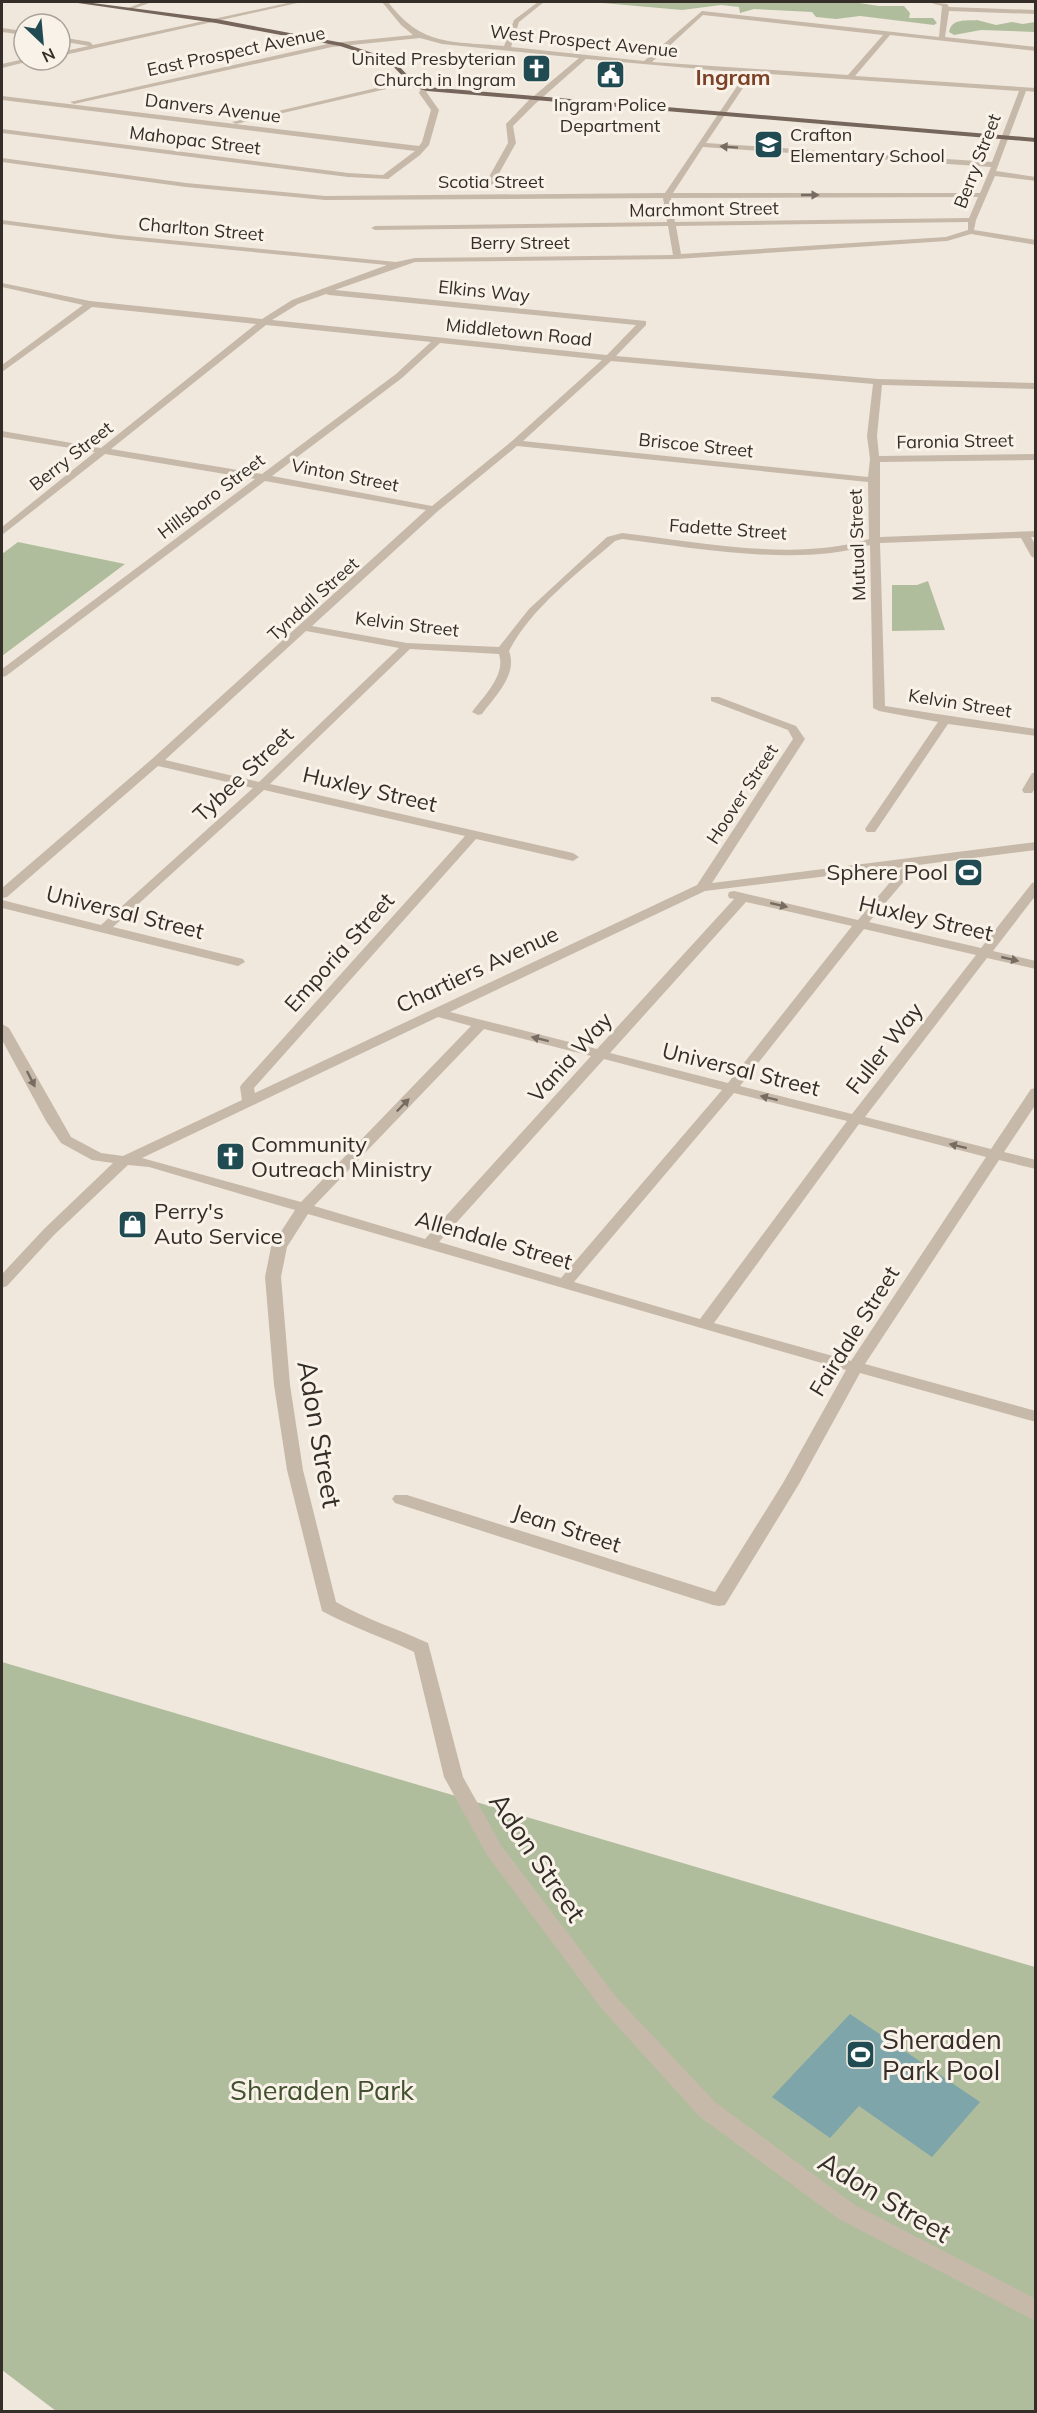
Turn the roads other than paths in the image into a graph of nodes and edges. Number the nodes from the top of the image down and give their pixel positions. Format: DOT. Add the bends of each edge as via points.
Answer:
graph roads {
  1 [pos="74,2"];
  2 [pos="149,2"];
  3 [pos="299,2"];
  4 [pos="385,2"];
  5 [pos="541,2"];
  6 [pos="931,2"];
  7 [pos="128,9"];
  8 [pos="946,9"];
  9 [pos="1035,12"];
  10 [pos="216,21"];
  11 [pos="889,32"];
  12 [pos="418,36"];
  13 [pos="942,38"];
  14 [pos="72,41"];
  15 [pos="341,44"];
  16 [pos="99,46"];
  17 [pos="507,48"];
  18 [pos="1035,49"];
  19 [pos="72,52"];
  20 [pos="584,57"];
  21 [pos="646,63"];
  22 [pos="750,71"];
  23 [pos="850,78"];
  24 [pos="410,82"];
  25 [pos="423,89"];
  26 [pos="1023,90"];
  27 [pos="1035,90"];
  28 [pos="2,98"];
  29 [pos="536,99"];
  30 [pos="62,105"];
  31 [pos="723,114"];
  32 [pos="225,125"];
  33 [pos="2,131"];
  34 [pos="1008,137"];
  35 [pos="1035,141"];
  36 [pos="701,145"];
  37 [pos="422,148"];
  38 [pos="2,160"];
  39 [pos="994,169"];
  40 [pos="1035,179"];
  41 [pos="489,184"];
  42 [pos="983,195"];
  43 [pos="667,196"];
  44 [pos="972,219"];
  45 [pos="2,222"];
  46 [pos="672,226"];
  47 [pos="375,228"];
  48 [pos="971,232"];
  49 [pos="1035,243"];
  50 [pos="677,257"];
  51 [pos="398,264"];
  52 [pos="2,285"];
  53 [pos="323,291"];
  54 [pos="90,304"];
  55 [pos="264,322"];
  56 [pos="643,323"];
  57 [pos="437,341"];
  58 [pos="609,358"];
  59 [pos="2,369"];
  60 [pos="878,382"];
  61 [pos="1035,386"];
  62 [pos="2,434"];
  63 [pos="515,443"];
  64 [pos="105,451"];
  65 [pos="1035,457"];
  66 [pos="875,459"];
  67 [pos="264,477"];
  68 [pos="873,480"];
  69 [pos="434,510"];
  70 [pos="2,532"];
  71 [pos="1030,534"];
  72 [pos="876,540"];
  73 [pos="1035,556"];
  74 [pos="306,628"];
  75 [pos="407,646"];
  76 [pos="503,651"];
  77 [pos="2,674"];
  78 [pos="715,699"];
  79 [pos="879,708"];
  80 [pos="478,712"];
  81 [pos="945,720"];
  82 [pos="1035,733"];
  83 [pos="156,762"];
  84 [pos="1035,777"];
  85 [pos="264,785"];
  86 [pos="1029,790"];
  87 [pos="872,829"];
  88 [pos="473,835"];
  89 [pos="1035,846"];
  90 [pos="573,857"];
  91 [pos="915,860"];
  92 [pos="1035,886"];
  93 [pos="702,888"];
  94 [pos="2,894"];
  95 [pos="743,897"];
  96 [pos="2,904"];
  97 [pos="861,924"];
  98 [pos="104,929"];
  99 [pos="984,953"];
  100 [pos="238,962"];
  101 [pos="1035,965"];
  102 [pos="437,1013"];
  103 [pos="480,1025"];
  104 [pos="2,1028"];
  105 [pos="601,1054"];
  106 [pos="730,1089"];
  107 [pos="1035,1092"];
  108 [pos="249,1100"];
  109 [pos="855,1120"];
  110 [pos="994,1155"];
  111 [pos="125,1160"];
  112 [pos="1035,1165"];
  113 [pos="304,1208"];
  114 [pos="428,1245"];
  115 [pos="2,1283"];
  116 [pos="564,1284"];
  117 [pos="704,1325"];
  118 [pos="855,1367"];
  119 [pos="1035,1417"];
  120 [pos="401,1499"];
  121 [pos="719,1600"];
  122 [pos="1035,2311"];
  1 -- 7 [label="main road"];
  2 -- 7 [label="street"];
  3 -- 10 [label="street"];
  4 -- 12 [label="street"];
  5 -- 17 [label="street" via="516,21"];
  6 -- 8 [label="street" via="945,5"];
  7 -- 10 [label="main road"];
  8 -- 9 [label="street"];
  8 -- 13 [label="street"];
  10 -- 15 [label="main road"];
  10 -- 16 [label="street"];
  11 -- 13 [label="street"];
  11 -- 21 [label="street" via="702,13"];
  11 -- 23 [label="street"];
  12 -- 15 [label="street, East Prospect Avenue"];
  12 -- 17 [label="street, West Prospect Avenue"];
  13 -- 18 [label="street"];
  14 -- 16 [label="street"];
  15 -- 24 [label="main road" via="391,61"];
  15 -- 30 [label="street, East Prospect Avenue"];
  16 -- 19 [label="street"];
  17 -- 20 [label="street, West Prospect Avenue"];
  20 -- 21 [label="street, West Prospect Avenue"];
  20 -- 29 [label="street"];
  21 -- 22 [label="street, West Prospect Avenue"];
  22 -- 23 [label="street, West Prospect Avenue"];
  22 -- 31 [label="street"];
  23 -- 26 [label="street, West Prospect Avenue"];
  24 -- 25 [label="main road"];
  24 -- 32 [label="street"];
  25 -- 29 [label="main road"];
  25 -- 37 [label="street" via="435,113"];
  26 -- 27 [label="street, West Prospect Avenue"];
  26 -- 34 [label="street, Berry Street" via="1006,132"];
  28 -- 30 [label="street, Danvers Avenue"];
  29 -- 31 [label="main road"];
  29 -- 41 [label="street" via="509,126 512,143"];
  30 -- 32 [label="street, Danvers Avenue"];
  31 -- 34 [label="main road"];
  31 -- 36 [label="street"];
  32 -- 37 [label="street, Danvers Avenue"];
  33 -- 37 [label="street, Mahopac Street" via="385,177"];
  34 -- 35 [label="main road"];
  34 -- 39 [label="street, Berry Street"];
  39 -- 36 [label="street, one-way"];
  36 -- 43 [label="street"];
  38 -- 43 [label="street, Scotia Street" via="325,198"];
  39 -- 40 [label="street"];
  39 -- 42 [label="street, Berry Street"];
  43 -- 42 [label="street, Scotia Street, one-way"];
  42 -- 44 [label="street, Berry Street"];
  43 -- 46 [label="street"];
  44 -- 46 [label="street, Marchmont Street"];
  44 -- 48 [label="street, Berry Street"];
  45 -- 51 [label="street, Charlton Street"];
  46 -- 47 [label="street, Marchmont Street"];
  46 -- 50 [label="street"];
  48 -- 49 [label="street"];
  48 -- 50 [label="street, Berry Street" via="947,239"];
  50 -- 51 [label="street, Berry Street" via="437,259"];
  51 -- 53 [label="street, Berry Street"];
  52 -- 54 [label="street, Middletown Road"];
  53 -- 55 [label="street, Berry Street" via="295,302"];
  53 -- 56 [label="street, Elkins Way"];
  54 -- 55 [label="street, Middletown Road"];
  54 -- 59 [label="street"];
  55 -- 57 [label="street, Middletown Road"];
  55 -- 64 [label="street, Berry Street"];
  56 -- 58 [label="street, Tyndall Street"];
  57 -- 58 [label="street, Middletown Road"];
  57 -- 67 [label="street, Hillsboro Street" via="399,376"];
  58 -- 60 [label="street, Middletown Road"];
  58 -- 63 [label="street, Tyndall Street"];
  60 -- 61 [label="street, Middletown Road"];
  60 -- 66 [label="street, Mutual Street" via="872,436"];
  62 -- 64 [label="street, Vinton Street"];
  63 -- 68 [label="street, Briscoe Street"];
  63 -- 69 [label="street, Tyndall Street"];
  64 -- 67 [label="street, Vinton Street"];
  64 -- 70 [label="street, Berry Street"];
  65 -- 66 [label="street, Faronia Street"];
  66 -- 68 [label="street, Mutual Street"];
  67 -- 69 [label="street, Vinton Street"];
  67 -- 77 [label="street, Hillsboro Street"];
  68 -- 72 [label="street, Mutual Street"];
  69 -- 74 [label="street, Tyndall Street"];
  71 -- 72 [label="street, Fadette Street"];
  71 -- 73 [label="street"];
  72 -- 76 [label="street, Fadette Street" via="847,549 761,552 622,536 611,539 549,596 506,641"];
  72 -- 79 [label="street, Mutual Street"];
  74 -- 75 [label="street, Kelvin Street"];
  74 -- 83 [label="street, Tyndall Street"];
  75 -- 76 [label="street, Kelvin Street"];
  75 -- 85 [label="street, Tybee Street"];
  76 -- 80 [label="street" via="505,669"];
  78 -- 93 [label="street, Hoover Street" via="792,728 799,739"];
  79 -- 81 [label="street, Kelvin Street"];
  81 -- 82 [label="street, Kelvin Street"];
  81 -- 87 [label="street"];
  83 -- 85 [label="street, Huxley Street"];
  83 -- 94 [label="street, Tyndall Street"];
  84 -- 86 [label="street"];
  85 -- 88 [label="street, Huxley Street"];
  85 -- 98 [label="street, Tybee Street"];
  88 -- 90 [label="street, Huxley Street"];
  88 -- 108 [label="street, Emporia Street" via="248,1087"];
  89 -- 91 [label="street, Chartiers Avenue"];
  91 -- 93 [label="street, Chartiers Avenue"];
  91 -- 97 [label="street"];
  92 -- 99 [label="street, Fuller Way"];
  93 -- 95 [label="street, Huxley Street"];
  93 -- 102 [label="street, Chartiers Avenue"];
  95 -- 97 [label="street, Huxley Street, one-way"];
  95 -- 105 [label="street, Vania Way"];
  96 -- 98 [label="street, Universal Street"];
  97 -- 99 [label="street, Huxley Street"];
  97 -- 106 [label="street"];
  98 -- 100 [label="street, Universal Street"];
  99 -- 101 [label="street, Huxley Street, one-way"];
  99 -- 109 [label="street, Fuller Way"];
  102 -- 103 [label="street, Universal Street"];
  102 -- 108 [label="street, Chartiers Avenue"];
  105 -- 103 [label="street, Universal Street, one-way"];
  113 -- 103 [label="street, Adon Street, one-way"];
  104 -- 111 [label="street, Allendale Street, one-way" via="66,1140 97,1157"];
  105 -- 106 [label="street, Universal Street"];
  105 -- 114 [label="street, Vania Way"];
  109 -- 106 [label="street, Universal Street, one-way"];
  106 -- 116 [label="street"];
  107 -- 110 [label="street, Fairdale Street"];
  108 -- 111 [label="street, Chartiers Avenue"];
  110 -- 109 [label="street, Universal Street, one-way"];
  109 -- 117 [label="street, Fuller Way"];
  110 -- 112 [label="street, Universal Street"];
  110 -- 118 [label="street, Fairdale Street"];
  111 -- 113 [label="street, Allendale Street" via="150,1163"];
  111 -- 115 [label="street, Chartiers Avenue" via="48,1232"];
  113 -- 114 [label="street, Allendale Street"];
  113 -- 122 [label="street, Adon Street" via="279,1247 273,1277 282,1385 295,1470 328,1606 356,1622 422,1648 454,1777 494,1850 609,2003 708,2110 847,2212"];
  114 -- 116 [label="street, Allendale Street"];
  116 -- 117 [label="street, Allendale Street"];
  117 -- 118 [label="street, Allendale Street"];
  118 -- 119 [label="street, Allendale Street"];
  118 -- 121 [label="street, Fairdale Street" via="791,1484"];
  120 -- 121 [label="street, Jean Street"];
}
